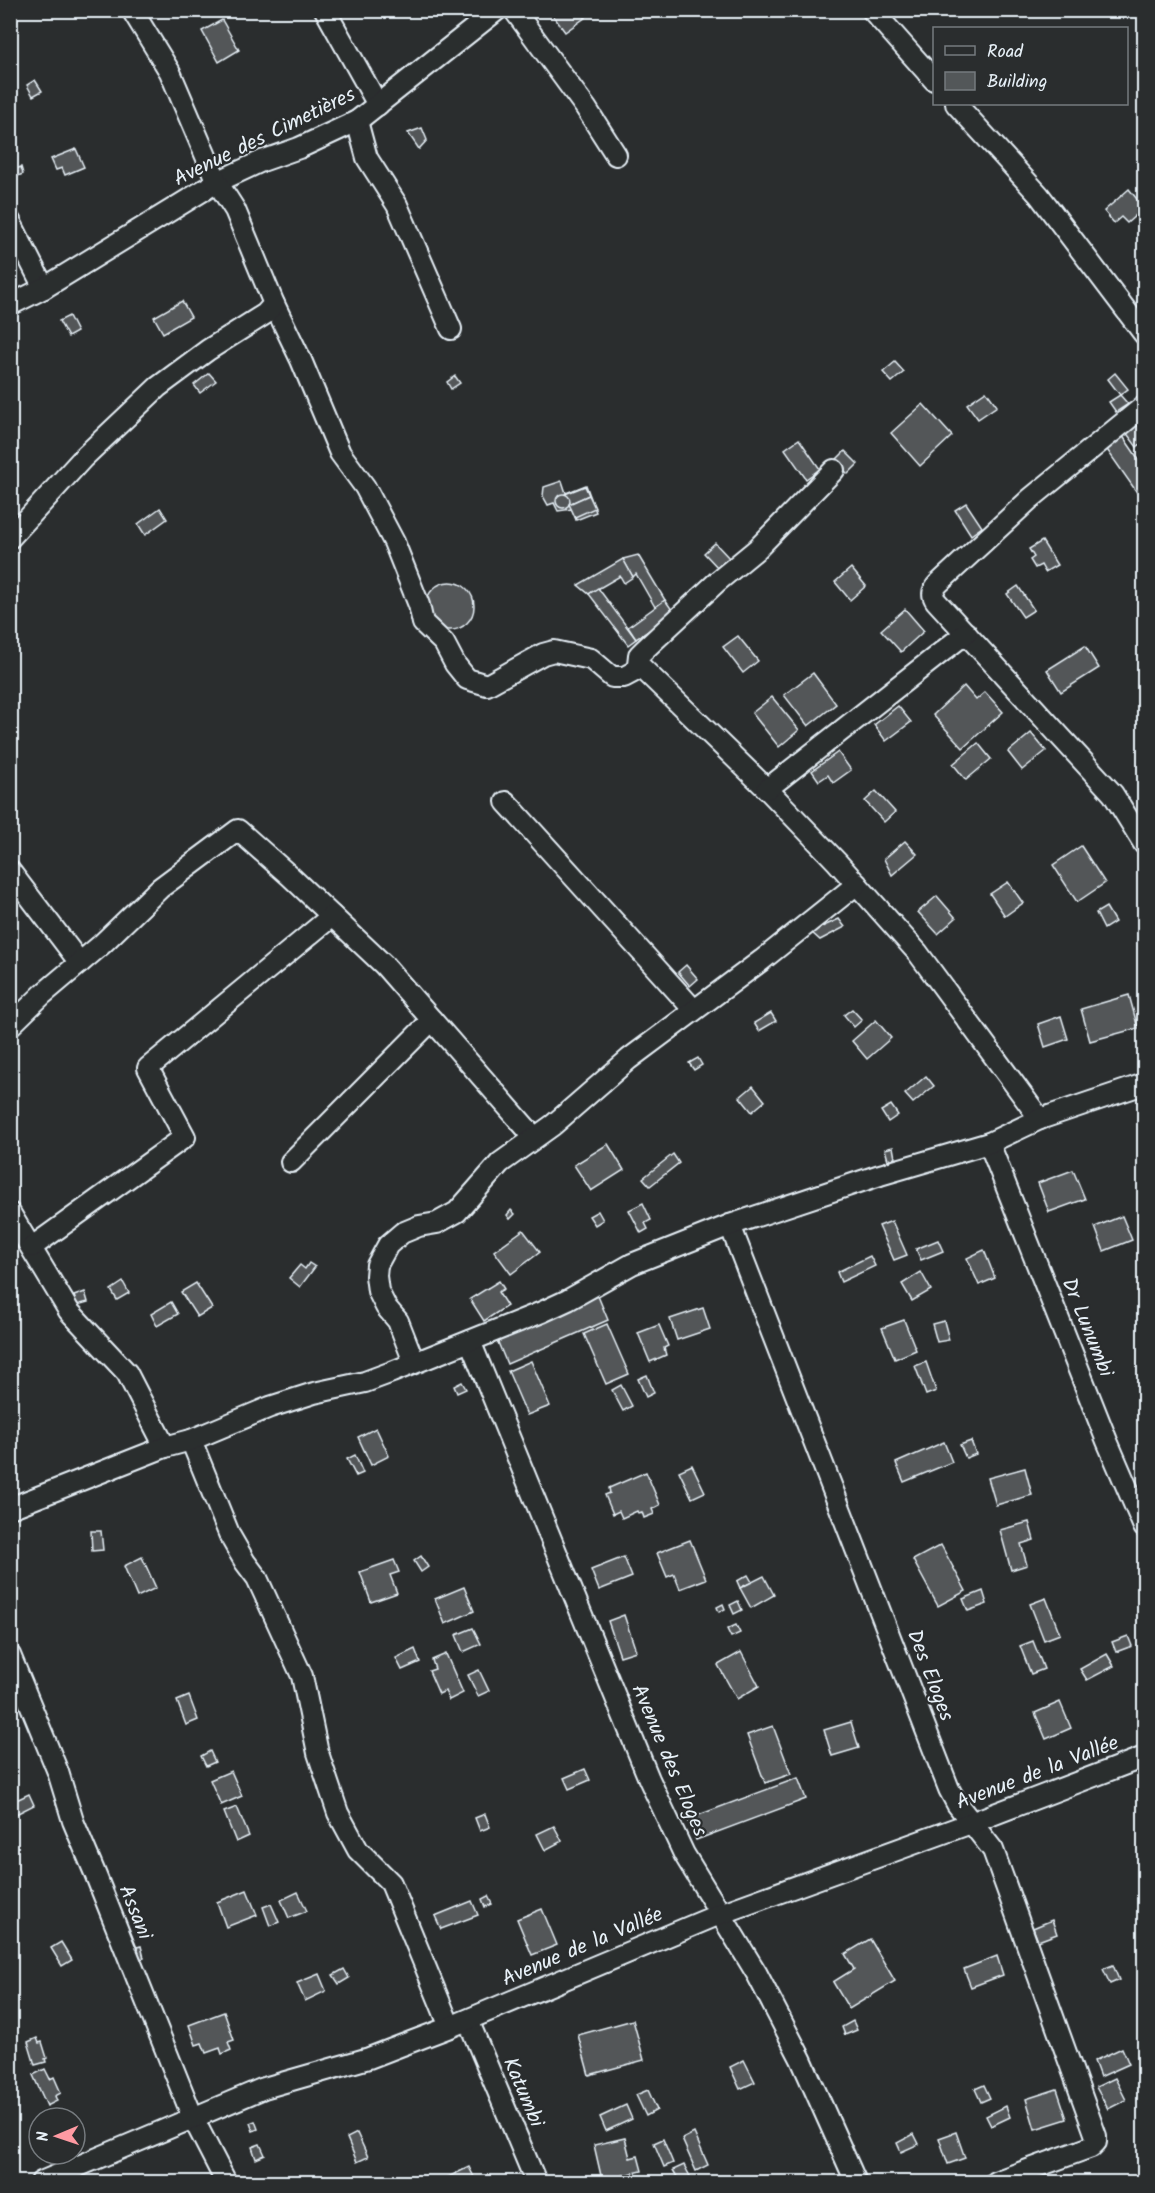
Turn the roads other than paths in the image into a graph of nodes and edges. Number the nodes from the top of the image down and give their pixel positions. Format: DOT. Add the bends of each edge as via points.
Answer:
graph roads {
  1 [pos="132,10"];
  2 [pos="325,10"];
  3 [pos="497,10"];
  4 [pos="514,10"];
  5 [pos="872,10"];
  6 [pos="933,79"];
  7 [pos="378,105"];
  8 [pos="957,105"];
  9 [pos="357,121"];
  10 [pos="616,155"];
  11 [pos="217,182"];
  12 [pos="10,221"];
  13 [pos="44,288"];
  14 [pos="274,304"];
  15 [pos="10,305"];
  16 [pos="451,329"];
  17 [pos="1144,334"];
  18 [pos="1144,406"];
  19 [pos="834,470"];
  20 [pos="10,538"];
  21 [pos="966,633"];
  22 [pos="641,668"];
  23 [pos="767,789"];
  24 [pos="506,802"];
  25 [pos="1144,844"];
  26 [pos="10,871"];
  27 [pos="857,884"];
  28 [pos="332,916"];
  29 [pos="80,963"];
  30 [pos="694,1010"];
  31 [pos="432,1020"];
  32 [pos="10,1026"];
  33 [pos="1144,1084"];
  34 [pos="1040,1119"];
  35 [pos="534,1137"];
  36 [pos="989,1143"];
  37 [pos="291,1162"];
  38 [pos="10,1213"];
  39 [pos="730,1225"];
  40 [pos="32,1247"];
  41 [pos="470,1341"];
  42 [pos="414,1362"];
  43 [pos="192,1440"];
  44 [pos="165,1447"];
  45 [pos="10,1508"];
  46 [pos="1144,1527"];
  47 [pos="10,1655"];
  48 [pos="1144,1757"];
  49 [pos="971,1823"];
  50 [pos="720,1914"];
  51 [pos="459,2024"];
  52 [pos="193,2118"];
  53 [pos="41,2182"];
  54 [pos="226,2182"];
  55 [pos="537,2182"];
  56 [pos="856,2182"];
  57 [pos="995,2182"];
  1 -- 11 [label="street" via="170,72"];
  2 -- 7 [label="street"];
  3 -- 7 [label="street, Avenue des Cimetières"];
  4 -- 10 [label="street"];
  5 -- 6 [label="street"];
  7 -- 9 [label="street, Avenue des Cimetières"];
  8 -- 17 [label="street" via="1039,195"];
  9 -- 11 [label="street, Avenue des Cimetières"];
  9 -- 16 [label="street" via="367,158 397,205"];
  11 -- 13 [label="street, Avenue des Cimetières"];
  11 -- 14 [label="street" via="235,210"];
  12 -- 13 [label="street"];
  13 -- 15 [label="street, Avenue des Cimetières"];
  14 -- 20 [label="street" via="150,394 83,458"];
  14 -- 22 [label="street" via="340,453 365,487 394,542 423,623 444,643 467,679 487,685 554,651 591,659 612,677 624,677"];
  18 -- 21 [label="street" via="1030,499 934,588 934,598"];
  19 -- 22 [label="street" via="757,549 644,650 638,659"];
  21 -- 23 [label="street"];
  21 -- 25 [label="street" via="1113,794"];
  22 -- 23 [label="street"];
  23 -- 27 [label="street"];
  24 -- 30 [label="street"];
  26 -- 29 [label="street"];
  27 -- 30 [label="street"];
  27 -- 34 [label="street" via="918,953"];
  28 -- 29 [label="street" via="238,830 160,888"];
  28 -- 31 [label="street" via="384,965"];
  28 -- 40 [label="street" via="148,1068 185,1137"];
  29 -- 32 [label="street"];
  30 -- 35 [label="street"];
  31 -- 35 [label="street"];
  31 -- 37 [label="street"];
  33 -- 34 [label="street"];
  34 -- 36 [label="street"];
  35 -- 42 [label="street" via="500,1163 457,1212 437,1223 402,1233 388,1245 377,1265 378,1291 398,1321"];
  36 -- 39 [label="street"];
  36 -- 46 [label="street, Dr Lunumbi"];
  38 -- 40 [label="street"];
  39 -- 41 [label="street" via="632,1264 568,1300"];
  39 -- 49 [label="street, Des Eloges" via="949,1789"];
  40 -- 44 [label="street" via="69,1311 127,1373"];
  41 -- 42 [label="street"];
  41 -- 50 [label="street, Avenue des Eloges" via="649,1779 684,1854"];
  42 -- 43 [label="street" via="365,1382 270,1407"];
  43 -- 44 [label="street"];
  43 -- 51 [label="street, Katumbi" via="230,1536 257,1578 302,1676 318,1753 338,1813 358,1850 391,1883"];
  44 -- 45 [label="street"];
  47 -- 52 [label="street, Assani" via="58,1772 72,1821"];
  48 -- 49 [label="street, Avenue de la Vallée"];
  49 -- 50 [label="street, Avenue de la Vallée"];
  49 -- 57 [label="street, Des Eloges" via="993,1850 1096,2136 1091,2147"];
  50 -- 51 [label="street, Avenue de la Vallée"];
  50 -- 56 [label="street, Avenue des Eloges" via="757,1974 801,2059"];
  51 -- 52 [label="street, Avenue de la Vallée" via="369,2058 264,2088"];
  51 -- 55 [label="street, Katumbi"];
  52 -- 53 [label="street, Avenue de la Vallée"];
  52 -- 54 [label="street, Assani"];
}
